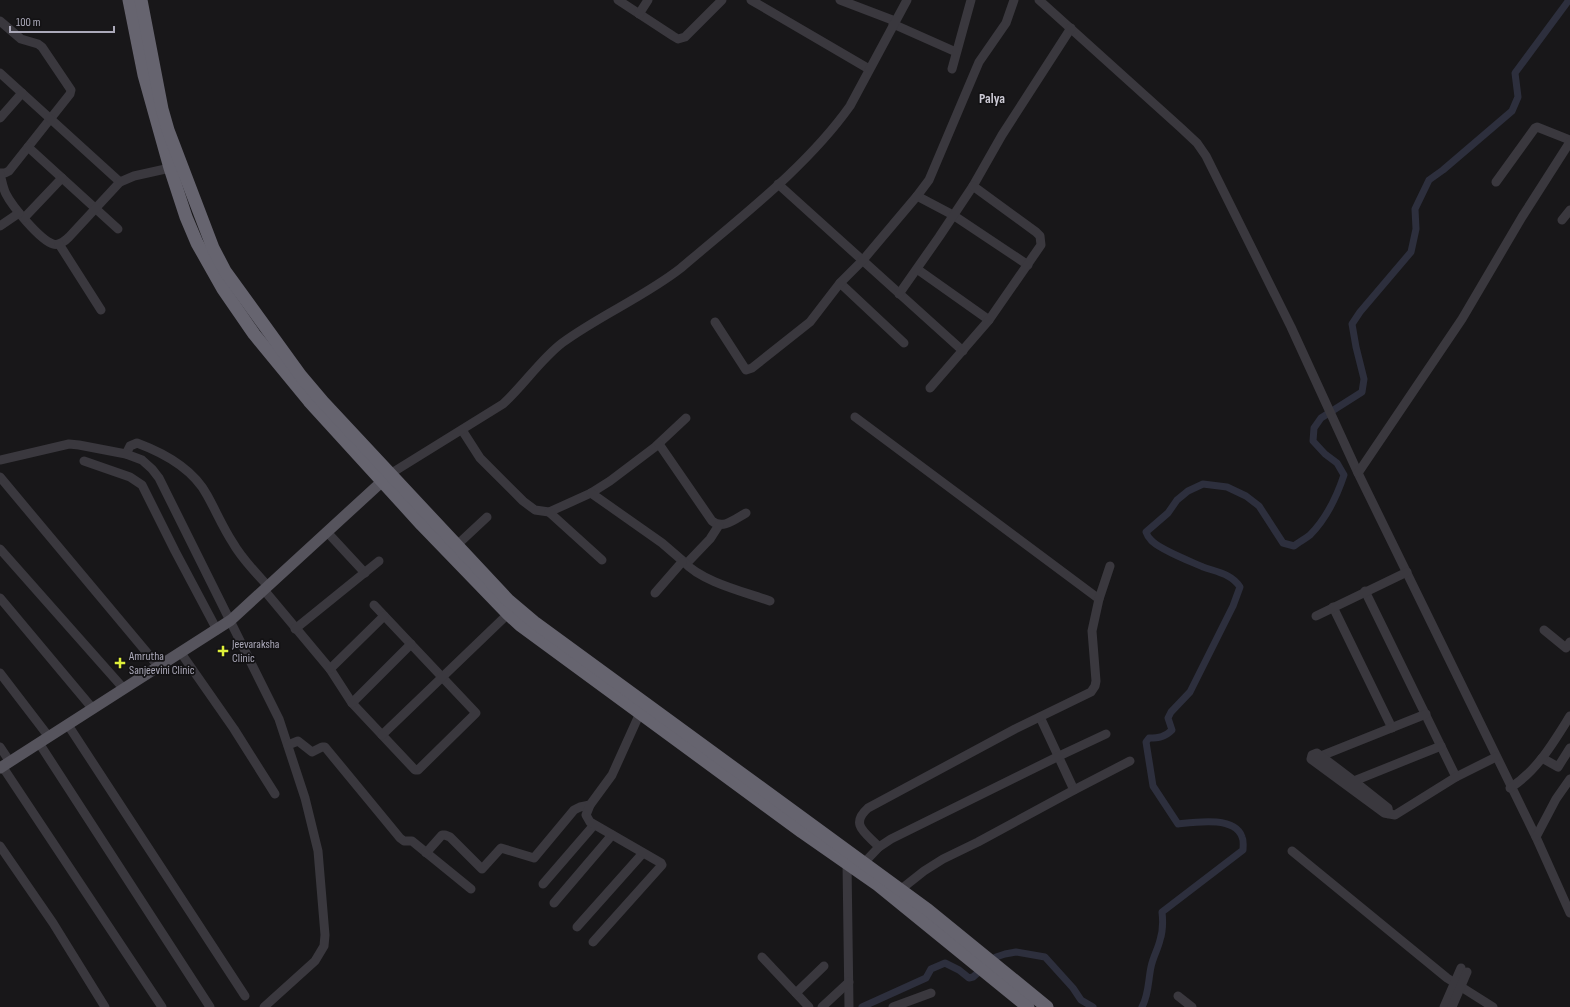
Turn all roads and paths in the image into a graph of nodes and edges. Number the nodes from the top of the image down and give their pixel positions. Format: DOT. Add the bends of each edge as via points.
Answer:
graph roads {
  1 [pos="129,0"];
  2 [pos="141,0"];
  3 [pos="618,0"];
  4 [pos="648,0"];
  5 [pos="722,0"];
  6 [pos="751,0"];
  7 [pos="840,0"];
  8 [pos="907,0"];
  9 [pos="971,0"];
  10 [pos="1014,0"];
  11 [pos="1039,0"];
  12 [pos="639,14"];
  13 [pos="0,21"];
  14 [pos="894,23"];
  15 [pos="1071,28"];
  16 [pos="956,52"];
  17 [pos="952,68"];
  18 [pos="869,70"];
  19 [pos="0,73"];
  20 [pos="22,93"];
  21 [pos="0,118"];
  22 [pos="51,118"];
  23 [pos="1570,141"];
  24 [pos="28,147"];
  25 [pos="170,168"];
  26 [pos="0,174"];
  27 [pos="62,178"];
  28 [pos="120,182"];
  29 [pos="1496,182"];
  30 [pos="778,184"];
  31 [pos="973,186"];
  32 [pos="2,188"];
  33 [pos="917,196"];
  34 [pos="97,208"];
  35 [pos="1570,210"];
  36 [pos="954,215"];
  37 [pos="21,216"];
  38 [pos="1562,220"];
  39 [pos="0,226"];
  40 [pos="118,229"];
  41 [pos="59,244"];
  42 [pos="863,260"];
  43 [pos="1028,265"];
  44 [pos="917,269"];
  45 [pos="220,274"];
  46 [pos="840,283"];
  47 [pos="899,294"];
  48 [pos="101,310"];
  49 [pos="989,320"];
  50 [pos="715,322"];
  51 [pos="904,343"];
  52 [pos="963,351"];
  53 [pos="930,388"];
  54 [pos="855,417"];
  55 [pos="686,418"];
  56 [pos="462,430"];
  57 [pos="659,444"];
  58 [pos="126,454"];
  59 [pos="0,460"];
  60 [pos="84,461"];
  61 [pos="1358,473"];
  62 [pos="0,477"];
  63 [pos="386,477"];
  64 [pos="591,493"];
  65 [pos="549,512"];
  66 [pos="746,513"];
  67 [pos="487,518"];
  68 [pos="719,525"];
  69 [pos="327,532"];
  70 [pos="458,545"];
  71 [pos="0,549"];
  72 [pos="602,560"];
  73 [pos="378,561"];
  74 [pos="683,562"];
  75 [pos="1110,566"];
  76 [pos="1407,572"];
  77 [pos="365,573"];
  78 [pos="266,588"];
  79 [pos="1366,591"];
  80 [pos="655,593"];
  81 [pos="0,598"];
  82 [pos="1099,599"];
  83 [pos="770,601"];
  84 [pos="374,605"];
  85 [pos="1333,607"];
  86 [pos="508,614"];
  87 [pos="384,616"];
  88 [pos="1316,616"];
  89 [pos="224,624"];
  90 [pos="295,629"];
  91 [pos="1544,630"];
  92 [pos="1570,642"];
  93 [pos="410,644"];
  94 [pos="181,653"];
  95 [pos="159,667"];
  96 [pos="330,669"];
  97 [pos="0,673"];
  98 [pos="442,677"];
  99 [pos="124,689"];
  100 [pos="352,703"];
  101 [pos="93,709"];
  102 [pos="640,713"];
  103 [pos="1426,714"];
  104 [pos="1570,716"];
  105 [pos="1040,717"];
  106 [pos="68,725"];
  107 [pos="1392,728"];
  108 [pos="1106,734"];
  109 [pos="382,735"];
  110 [pos="49,737"];
  111 [pos="39,743"];
  112 [pos="288,744"];
  113 [pos="1441,746"];
  114 [pos="0,747"];
  115 [pos="1570,748"];
  116 [pos="1322,756"];
  117 [pos="1058,757"];
  118 [pos="1496,757"];
  119 [pos="1542,758"];
  120 [pos="1130,761"];
  121 [pos="4,765"];
  122 [pos="1456,777"];
  123 [pos="1570,779"];
  124 [pos="1354,781"];
  125 [pos="1510,788"];
  126 [pos="1074,790"];
  127 [pos="275,794"];
  128 [pos="590,805"];
  129 [pos="1389,814"];
  130 [pos="594,825"];
  131 [pos="612,835"];
  132 [pos="1536,838"];
  133 [pos="0,846"];
  134 [pos="879,847"];
  135 [pos="1292,851"];
  136 [pos="426,853"];
  137 [pos="643,853"];
  138 [pos="856,866"];
  139 [pos="543,884"];
  140 [pos="471,889"];
  141 [pos="900,890"];
  142 [pos="554,903"];
  143 [pos="1570,913"];
  144 [pos="577,927"];
  145 [pos="593,942"];
  146 [pos="974,956"];
  147 [pos="762,957"];
  148 [pos="824,966"];
  149 [pos="1464,970"];
  150 [pos="998,975"];
  151 [pos="849,982"];
  152 [pos="1457,985"];
  153 [pos="796,993"];
  154 [pos="931,993"];
  155 [pos="245,996"];
  156 [pos="1178,996"];
  157 [pos="918,1003"];
  158 [pos="105,1007"];
  159 [pos="162,1007"];
  160 [pos="210,1007"];
  161 [pos="264,1007"];
  162 [pos="809,1007"];
  163 [pos="822,1007"];
  164 [pos="849,1007"];
  165 [pos="893,1007"];
  166 [pos="1028,1007"];
  167 [pos="1047,1007"];
  168 [pos="1190,1007"];
  169 [pos="1444,1007"];
  170 [pos="1452,1007"];
  171 [pos="1493,1007"];
  1 -- 25 [label="highway" via="144,75"];
  2 -- 45 [label="highway" via="168,130 214,248"];
  3 -- 12 [label="street"];
  4 -- 12 [label="street"];
  5 -- 12 [label="street" via="681,39"];
  6 -- 18 [label="street"];
  7 -- 14 [label="street"];
  8 -- 14 [label="street"];
  9 -- 16 [label="street"];
  10 -- 33 [label="street" via="1006,24 979,62 934,171"];
  11 -- 15 [label="street"];
  13 -- 22 [label="street" via="21,39 42,47 70,86 70,94"];
  14 -- 16 [label="street"];
  14 -- 18 [label="street"];
  15 -- 31 [label="street"];
  15 -- 61 [label="street" via="1197,142 1203,151 1291,327"];
  16 -- 17 [label="street"];
  18 -- 30 [label="street" via="839,122"];
  19 -- 20 [label="street"];
  20 -- 21 [label="street"];
  20 -- 22 [label="street"];
  22 -- 24 [label="street"];
  22 -- 28 [label="street"];
  23 -- 29 [label="street" via="1535,128"];
  23 -- 61 [label="street" via="1522,216 1462,319"];
  24 -- 26 [label="street" via="9,171"];
  24 -- 27 [label="street"];
  25 -- 28 [label="street" via="134,176"];
  25 -- 45 [label="highway" via="197,243"];
  26 -- 32 [label="street"];
  27 -- 34 [label="street"];
  27 -- 37 [label="street"];
  28 -- 34 [label="street"];
  30 -- 42 [label="street"];
  30 -- 56 [label="street" via="663,282 596,319 562,343 503,404"];
  31 -- 36 [label="street"];
  31 -- 43 [label="street" via="1040,236 1041,245"];
  32 -- 37 [label="street"];
  33 -- 36 [label="street"];
  33 -- 42 [label="street"];
  34 -- 40 [label="street"];
  34 -- 41 [label="street"];
  35 -- 38 [label="street"];
  36 -- 43 [label="street"];
  36 -- 44 [label="street"];
  37 -- 39 [label="street"];
  37 -- 41 [label="street" via="46,240"];
  41 -- 48 [label="street"];
  42 -- 46 [label="street"];
  42 -- 47 [label="street"];
  43 -- 49 [label="street"];
  44 -- 47 [label="street"];
  44 -- 49 [label="street"];
  45 -- 63 [label="highway" via="223,289 254,334 297,388"];
  46 -- 50 [label="street" via="810,322 746,370"];
  46 -- 51 [label="street"];
  47 -- 52 [label="street"];
  49 -- 52 [label="street"];
  52 -- 53 [label="street"];
  54 -- 82 [label="street"];
  55 -- 57 [label="street"];
  56 -- 63 [label="street"];
  56 -- 65 [label="street" via="480,458 523,501 535,510"];
  57 -- 64 [label="street"];
  57 -- 68 [label="street" via="712,521"];
  58 -- 59 [label="street" via="69,444"];
  58 -- 78 [label="street" via="130,446 137,443 171,459 192,475 207,493 233,544"];
  58 -- 89 [label="street" via="142,460 159,478"];
  60 -- 89 [label="street" via="130,477 142,485 175,552"];
  61 -- 76 [label="street"];
  62 -- 95 [label="street"];
  63 -- 69 [label="main road"];
  63 -- 70 [label="highway"];
  63 -- 86 [label="highway" via="422,525"];
  64 -- 65 [label="street"];
  64 -- 74 [label="street" via="662,542"];
  65 -- 72 [label="street"];
  66 -- 68 [label="street"];
  67 -- 70 [label="street"];
  68 -- 74 [label="street" via="710,539 688,562"];
  69 -- 77 [label="street"];
  69 -- 78 [label="main road"];
  70 -- 138 [label="highway" via="508,600 534,622"];
  71 -- 99 [label="street"];
  73 -- 77 [label="street"];
  74 -- 80 [label="street"];
  74 -- 83 [label="street" via="709,579"];
  75 -- 82 [label="street"];
  76 -- 79 [label="street"];
  76 -- 118 [label="street"];
  77 -- 90 [label="street"];
  78 -- 89 [label="main road"];
  78 -- 90 [label="street"];
  79 -- 85 [label="street"];
  79 -- 103 [label="street"];
  81 -- 101 [label="street"];
  82 -- 105 [label="street" via="1092,630 1095,686 1086,695"];
  84 -- 87 [label="street"];
  85 -- 88 [label="street"];
  85 -- 107 [label="street"];
  86 -- 98 [label="street"];
  86 -- 102 [label="highway"];
  87 -- 93 [label="street"];
  87 -- 96 [label="street"];
  89 -- 94 [label="main road"];
  89 -- 112 [label="street" via="279,718"];
  90 -- 96 [label="street"];
  91 -- 92 [label="street" via="1566,648"];
  93 -- 98 [label="street"];
  93 -- 100 [label="street"];
  94 -- 95 [label="main road"];
  94 -- 127 [label="street"];
  95 -- 99 [label="main road"];
  96 -- 100 [label="street"];
  97 -- 110 [label="street"];
  98 -- 109 [label="street"];
  98 -- 109 [label="street" via="476,714 418,770 415,770"];
  99 -- 101 [label="main road"];
  100 -- 109 [label="street"];
  101 -- 106 [label="main road"];
  102 -- 128 [label="street" via="612,775"];
  102 -- 138 [label="highway" via="802,832"];
  103 -- 107 [label="street"];
  103 -- 113 [label="street"];
  104 -- 119 [label="street"];
  105 -- 117 [label="street"];
  105 -- 134 [label="street" via="868,808 858,822"];
  106 -- 110 [label="main road"];
  106 -- 155 [label="street"];
  107 -- 116 [label="street"];
  108 -- 117 [label="street"];
  110 -- 111 [label="main road"];
  111 -- 121 [label="main road"];
  111 -- 160 [label="street"];
  112 -- 136 [label="street" via="298,741 312,752 325,748 400,838 412,841"];
  112 -- 161 [label="street" via="306,798 318,851 324,946 315,961"];
  113 -- 122 [label="street"];
  113 -- 124 [label="street"];
  114 -- 121 [label="street"];
  115 -- 119 [label="street" via="1558,767"];
  116 -- 124 [label="street"];
  116 -- 129 [label="street" via="1315,753 1311,759 1384,814"];
  117 -- 126 [label="street"];
  117 -- 134 [label="street"];
  118 -- 122 [label="street"];
  118 -- 125 [label="street"];
  119 -- 125 [label="street" via="1523,780"];
  120 -- 126 [label="street"];
  121 -- 159 [label="street"];
  122 -- 129 [label="street" via="1395,815"];
  123 -- 132 [label="street" via="1556,799"];
  124 -- 129 [label="street" via="1388,808"];
  125 -- 132 [label="street"];
  126 -- 141 [label="street" via="943,859"];
  128 -- 130 [label="street" via="586,815"];
  128 -- 136 [label="street" via="574,810 534,858 501,848 482,869 445,835 442,835"];
  130 -- 131 [label="street"];
  130 -- 139 [label="street"];
  131 -- 137 [label="street"];
  131 -- 142 [label="street"];
  132 -- 143 [label="street"];
  133 -- 158 [label="street" via="53,923"];
  134 -- 138 [label="street"];
  135 -- 152 [label="street"];
  136 -- 140 [label="street"];
  137 -- 144 [label="street"];
  137 -- 145 [label="street" via="662,865"];
  138 -- 141 [label="highway"];
  138 -- 146 [label="highway"];
  138 -- 151 [label="street"];
  141 -- 146 [label="highway" via="928,910"];
  146 -- 150 [label="highway"];
  147 -- 153 [label="street"];
  148 -- 153 [label="street"];
  149 -- 152 [label="street"];
  150 -- 166 [label="highway"];
  150 -- 167 [label="highway"];
  151 -- 163 [label="street"];
  151 -- 164 [label="street"];
  152 -- 169 [label="street"];
  152 -- 170 [label="street"];
  152 -- 171 [label="street"];
  153 -- 162 [label="street"];
  154 -- 157 [label="street"];
  156 -- 168 [label="street"];
  157 -- 165 [label="street"];
}
